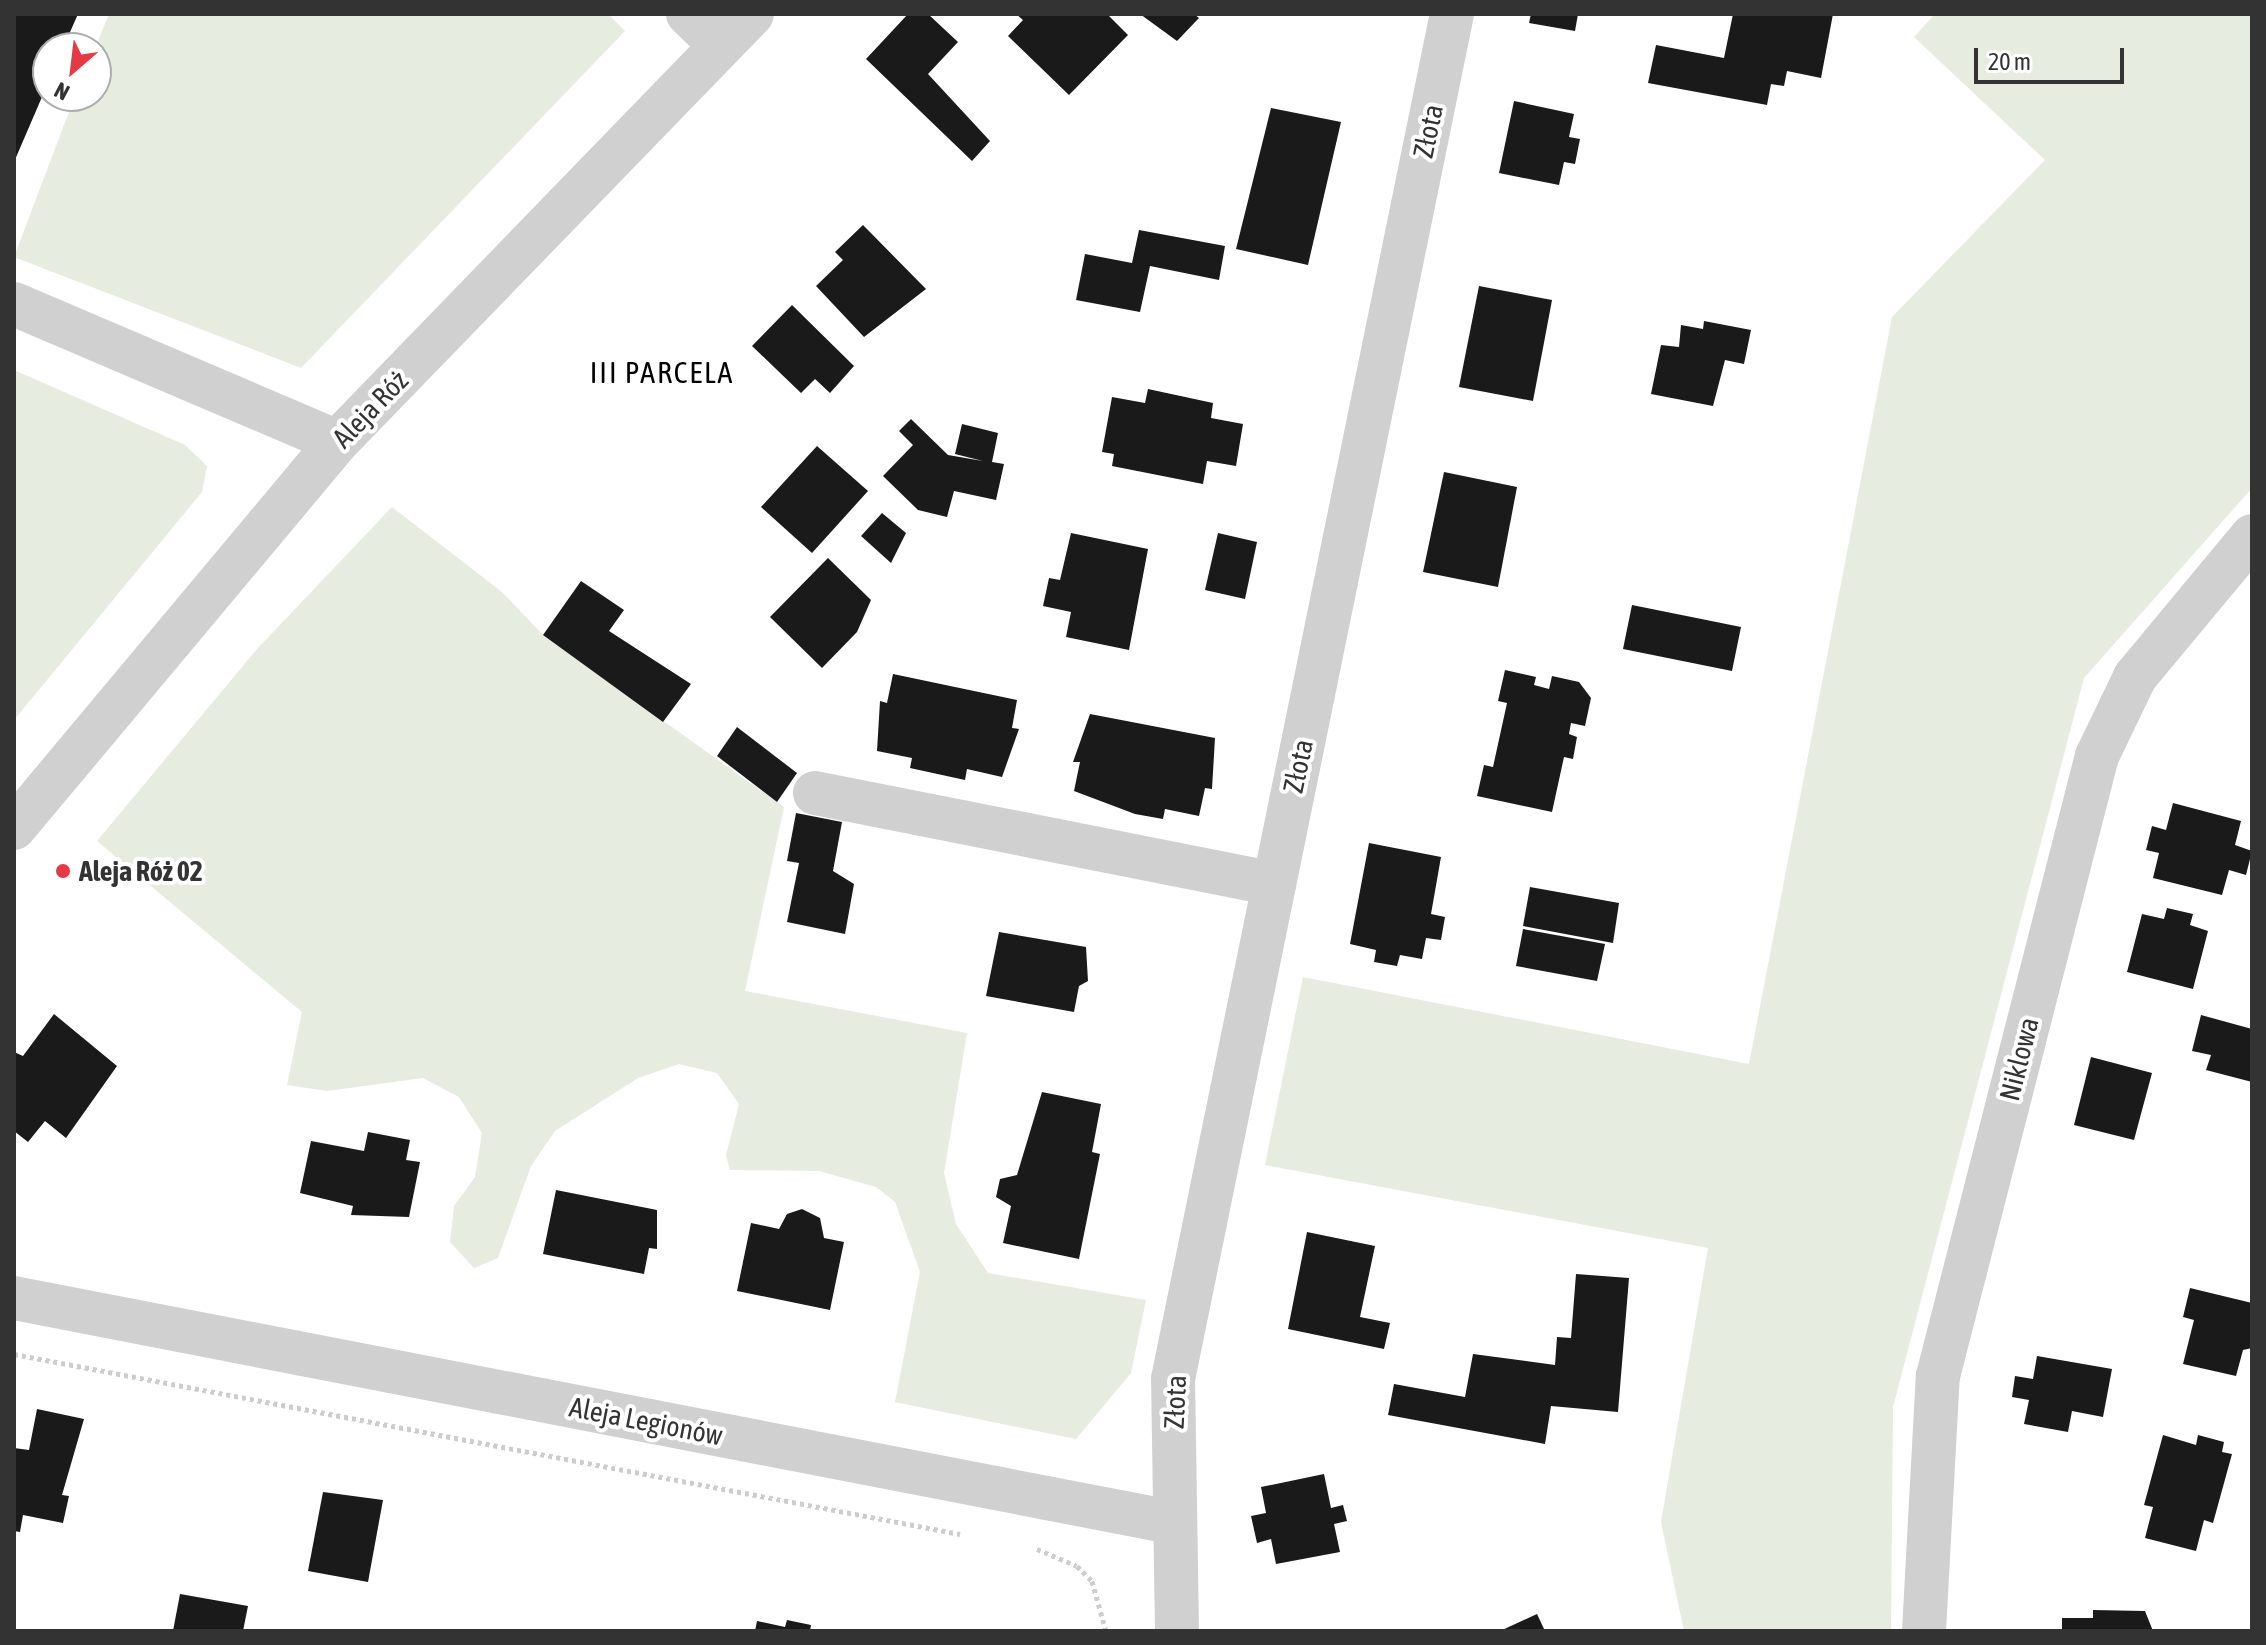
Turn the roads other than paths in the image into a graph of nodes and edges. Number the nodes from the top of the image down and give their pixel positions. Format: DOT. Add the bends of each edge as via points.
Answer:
graph roads {
  1 [pos="688,14"];
  2 [pos="752,14"];
  3 [pos="1452,14"];
  4 [pos="721,46"];
  5 [pos="14,304"];
  6 [pos="337,442"];
  7 [pos="2252,536"];
  8 [pos="815,793"];
  9 [pos="14,828"];
  10 [pos="1274,884"];
  11 [pos="14,1298"];
  12 [pos="1171,1522"];
  13 [pos="1177,1631"];
  14 [pos="1924,1631"];
  1 -- 4 [label="street"];
  2 -- 4 [label="street, Aleja Róż"];
  3 -- 10 [label="street, Złota"];
  4 -- 6 [label="street, Aleja Róż"];
  5 -- 6 [label="street"];
  6 -- 9 [label="street, Aleja Róż"];
  7 -- 14 [label="street, Niklowa" via="2135,677 2097,756 1938,1376"];
  8 -- 10 [label="street"];
  10 -- 12 [label="street, Złota" via="1173,1379"];
  11 -- 12 [label="street, Aleja Legionów"];
  12 -- 13 [label="street"];
}
